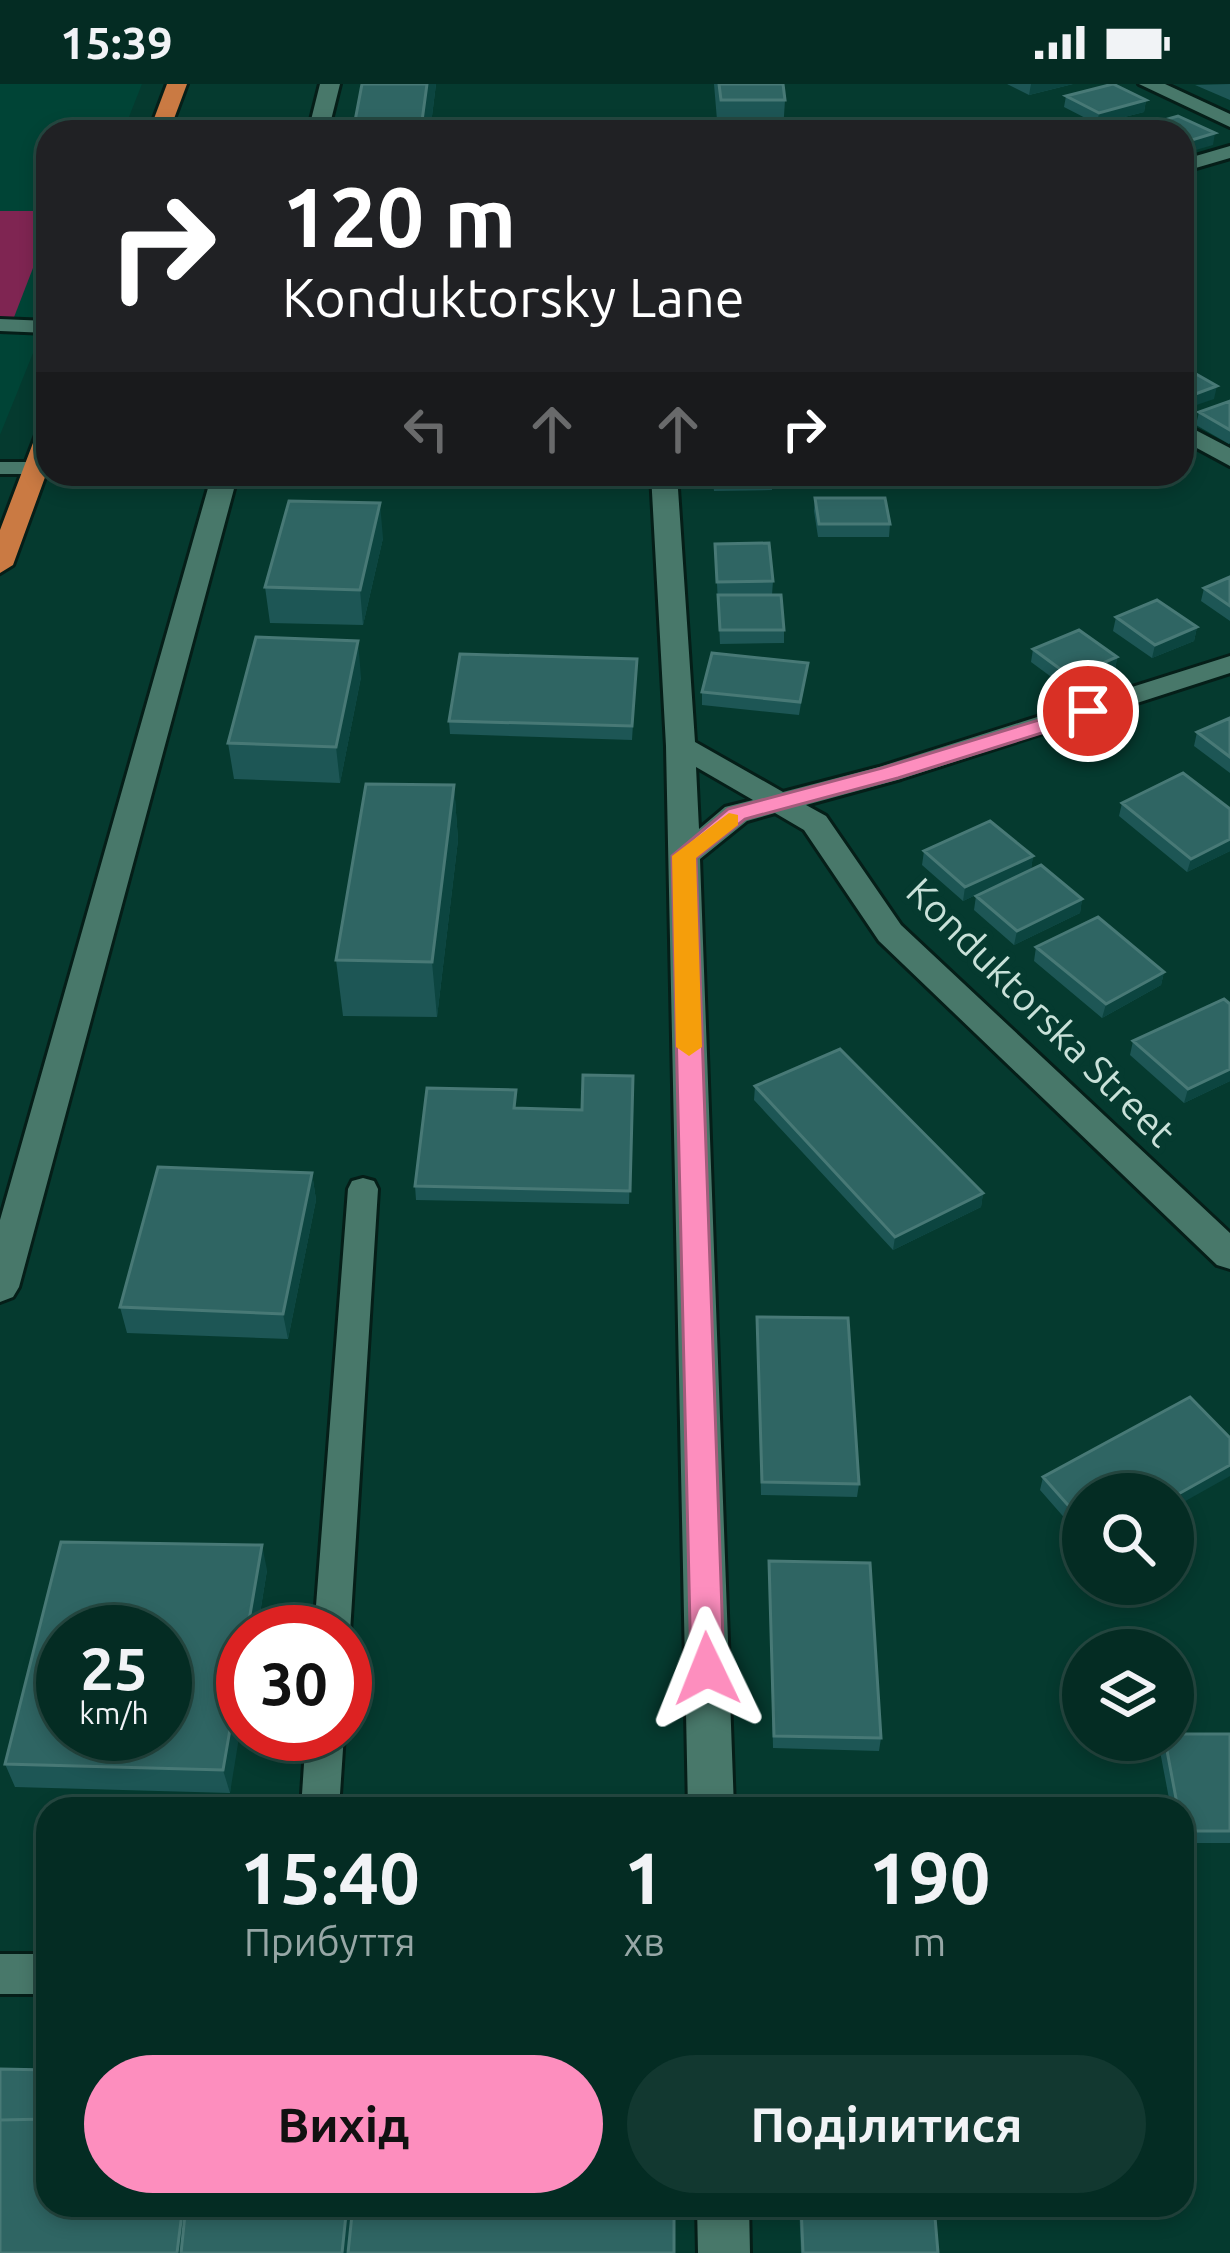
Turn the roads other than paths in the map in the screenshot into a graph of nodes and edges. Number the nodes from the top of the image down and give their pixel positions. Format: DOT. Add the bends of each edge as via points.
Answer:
graph roads {
  1 [pos="178,84"];
  2 [pos="330,84"];
  3 [pos="1149,84"];
  4 [pos="164,120"];
  5 [pos="321,120"];
  6 [pos="1230,121"];
  7 [pos="1230,152"];
  8 [pos="1194,162"];
  9 [pos="0,325"];
  10 [pos="36,326"];
  11 [pos="1194,437"];
  12 [pos="1230,459"];
  13 [pos="0,468"];
  14 [pos="36,468"];
  15 [pos="222,486"];
  16 [pos="665,486"];
  17 [pos="0,566"];
  18 [pos="1230,664"];
  19 [pos="681,746"];
  20 [pos="779,802"];
  21 [pos="684,856"];
  22 [pos="363,1190"];
  23 [pos="1230,1255"];
  24 [pos="0,1287"];
  25 [pos="334,1605"];
  26 [pos="323,1761"];
  27 [pos="321,1797"];
  28 [pos="711,1797"];
  29 [pos="0,1974"];
  30 [pos="36,1974"];
  31 [pos="722,2217"];
  32 [pos="724,2253"];
  1 -- 4 [label="highway"];
  2 -- 5 [label="street"];
  3 -- 6 [label="street"];
  7 -- 8 [label="street"];
  9 -- 10 [label="lane"];
  11 -- 12 [label="street"];
  13 -- 14 [label="lane"];
  14 -- 17 [label="highway"];
  15 -- 24 [label="street"];
  16 -- 19 [label="street"];
  18 -- 20 [label="street"];
  19 -- 20 [label="street, Konduktorska Street"];
  19 -- 21 [label="street"];
  20 -- 21 [label="street" via="736,814"];
  20 -- 23 [label="street, Konduktorska Street" via="815,823 890,933"];
  21 -- 28 [label="street"];
  22 -- 25 [label="lane"];
  26 -- 27 [label="lane"];
  29 -- 30 [label="lane"];
  31 -- 32 [label="street"];
}
